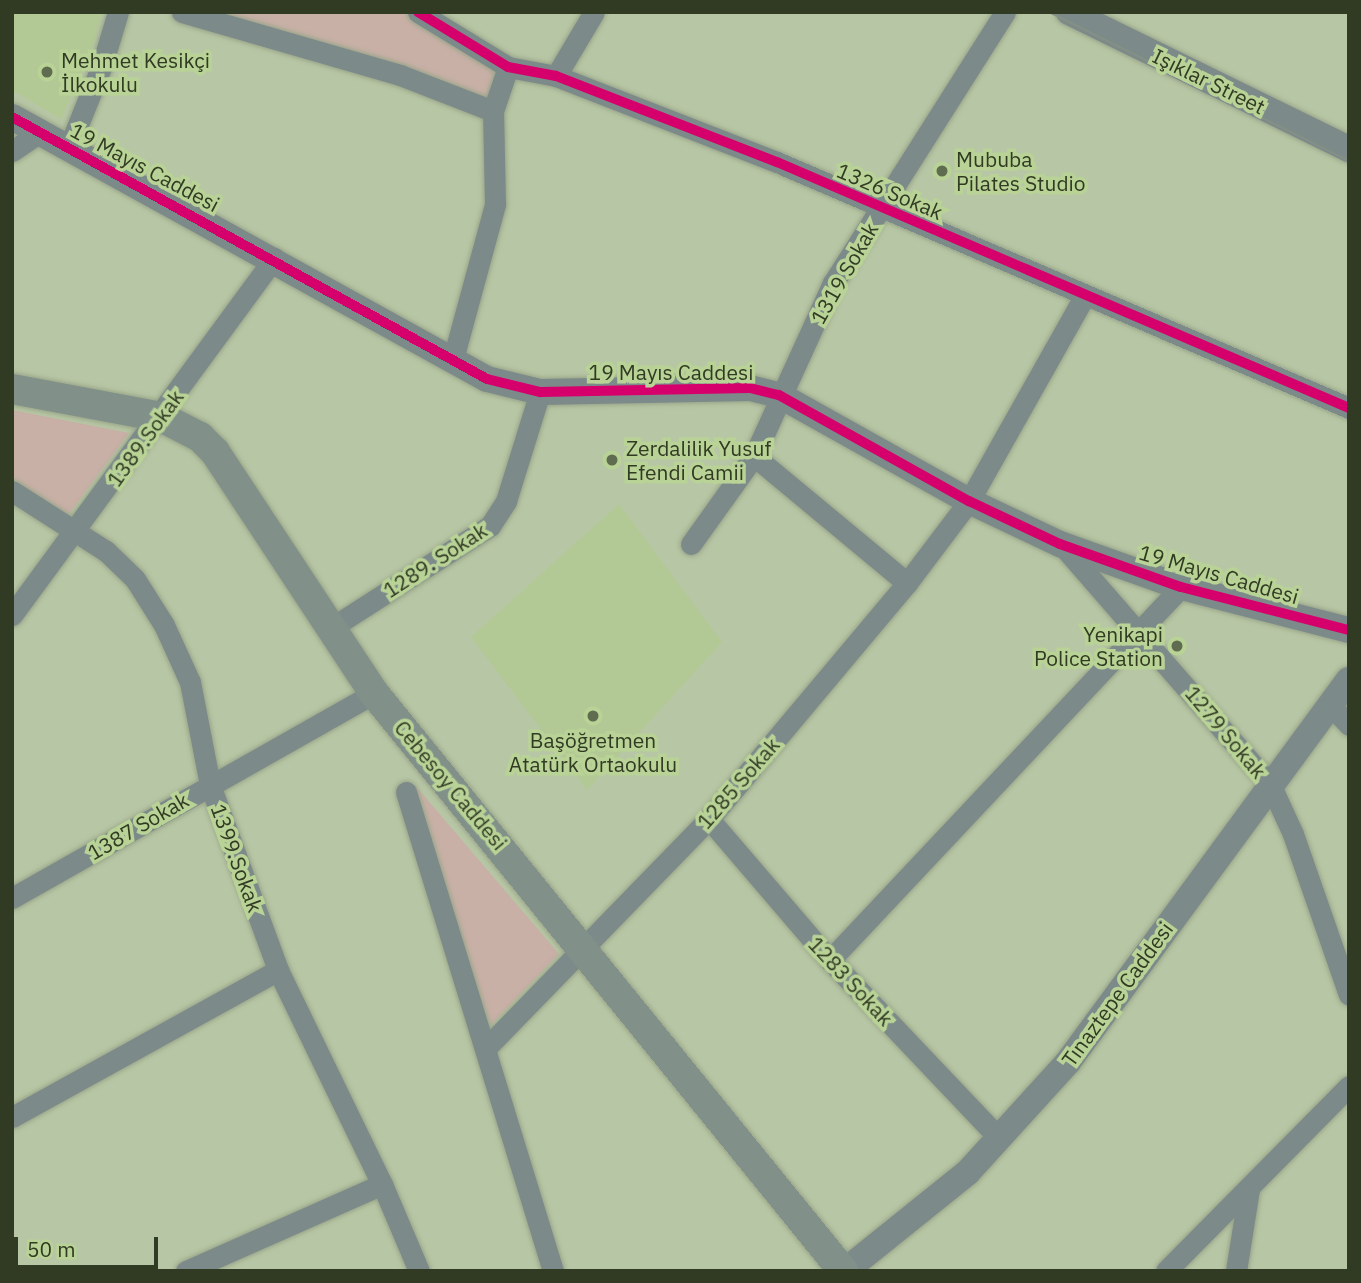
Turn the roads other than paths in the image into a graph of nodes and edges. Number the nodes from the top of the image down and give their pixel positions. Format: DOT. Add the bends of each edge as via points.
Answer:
graph roads {
  1 [pos="118,12"];
  2 [pos="182,12"];
  3 [pos="418,12"];
  4 [pos="594,12"];
  5 [pos="1005,12"];
  6 [pos="1069,12"];
  7 [pos="508,67"];
  8 [pos="556,76"];
  9 [pos="493,111"];
  10 [pos="12,117"];
  11 [pos="38,133"];
  12 [pos="69,147"];
  13 [pos="1349,149"];
  14 [pos="12,151"];
  15 [pos="882,209"];
  16 [pos="274,258"];
  17 [pos="1085,295"];
  18 [pos="453,359"];
  19 [pos="12,389"];
  20 [pos="540,392"];
  21 [pos="779,395"];
  22 [pos="1349,408"];
  23 [pos="161,417"];
  24 [pos="754,457"];
  25 [pos="12,491"];
  26 [pos="969,501"];
  27 [pos="77,531"];
  28 [pos="691,544"];
  29 [pos="1060,544"];
  30 [pos="906,583"];
  31 [pos="1181,587"];
  32 [pos="12,615"];
  33 [pos="331,628"];
  34 [pos="1138,629"];
  35 [pos="1349,629"];
  36 [pos="1349,680"];
  37 [pos="374,692"];
  38 [pos="1330,705"];
  39 [pos="1349,725"];
  40 [pos="1270,784"];
  41 [pos="210,785"];
  42 [pos="406,792"];
  43 [pos="709,819"];
  44 [pos="12,898"];
  45 [pos="582,952"];
  46 [pos="830,960"];
  47 [pos="278,970"];
  48 [pos="1349,995"];
  49 [pos="487,1047"];
  50 [pos="1349,1086"];
  51 [pos="12,1117"];
  52 [pos="998,1137"];
  53 [pos="382,1184"];
  54 [pos="1249,1189"];
  55 [pos="186,1271"];
  56 [pos="419,1271"];
  57 [pos="553,1271"];
  58 [pos="844,1271"];
  59 [pos="1166,1271"];
  60 [pos="1236,1271"];
  1 -- 12 [label="street"];
  2 -- 9 [label="street" via="400,75"];
  3 -- 7 [label="street, 1326 Sokak"];
  4 -- 8 [label="street"];
  5 -- 15 [label="street, 1319 Sokak"];
  6 -- 13 [label="street, Işıklar Street"];
  7 -- 8 [label="street, 1326 Sokak"];
  7 -- 9 [label="street"];
  8 -- 15 [label="street, 1326 Sokak"];
  9 -- 18 [label="street" via="495,204"];
  10 -- 11 [label="street, 19 Mayıs Caddesi"];
  11 -- 12 [label="street, 19 Mayıs Caddesi"];
  11 -- 14 [label="street"];
  12 -- 16 [label="street, 19 Mayıs Caddesi"];
  15 -- 17 [label="street, 1326 Sokak"];
  15 -- 21 [label="street, 1319 Sokak" via="833,283"];
  16 -- 18 [label="street, 19 Mayıs Caddesi"];
  16 -- 23 [label="street, 1389.Sokak"];
  17 -- 22 [label="street, 1326 Sokak"];
  17 -- 26 [label="street, 1285 Sokak"];
  18 -- 20 [label="street, 19 Mayıs Caddesi" via="487,379"];
  19 -- 23 [label="main road, Cebesoy Caddesi"];
  20 -- 21 [label="street, 19 Mayıs Caddesi" via="750,388"];
  20 -- 33 [label="street, 1289. Sokak" via="506,501 490,526"];
  21 -- 24 [label="street, 1319 Sokak"];
  21 -- 26 [label="street, 19 Mayıs Caddesi"];
  23 -- 27 [label="street, 1389.Sokak"];
  23 -- 33 [label="main road, Cebesoy Caddesi" via="200,437 215,452"];
  24 -- 28 [label="street, 1319 Sokak"];
  24 -- 30 [label="street"];
  25 -- 27 [label="street, 1399.Sokak"];
  26 -- 29 [label="street, 19 Mayıs Caddesi"];
  26 -- 30 [label="street, 1285 Sokak"];
  27 -- 32 [label="street, 1389.Sokak"];
  27 -- 41 [label="street, 1399.Sokak" via="135,579 164,625 190,682"];
  29 -- 31 [label="street, 19 Mayıs Caddesi"];
  29 -- 34 [label="street, 1279 Sokak"];
  30 -- 43 [label="street, 1285 Sokak"];
  31 -- 34 [label="street"];
  31 -- 35 [label="street, 19 Mayıs Caddesi"];
  33 -- 37 [label="main road, Cebesoy Caddesi"];
  34 -- 40 [label="street, 1279 Sokak"];
  34 -- 46 [label="street"];
  36 -- 38 [label="street, Tınaztepe Caddesi"];
  37 -- 41 [label="street, 1387 Sokak"];
  37 -- 45 [label="main road, Cebesoy Caddesi" via="502,845"];
  38 -- 39 [label="street"];
  38 -- 40 [label="street, Tınaztepe Caddesi"];
  40 -- 48 [label="street, 1279 Sokak" via="1293,834"];
  40 -- 52 [label="street, Tınaztepe Caddesi" via="1069,1062"];
  41 -- 44 [label="street, 1387 Sokak"];
  41 -- 47 [label="street, 1399.Sokak"];
  42 -- 49 [label="street"];
  43 -- 45 [label="street, 1285 Sokak"];
  43 -- 46 [label="street, 1283 Sokak"];
  45 -- 49 [label="street, 1285 Sokak"];
  45 -- 58 [label="main road, Cebesoy Caddesi"];
  46 -- 52 [label="street, 1283 Sokak"];
  47 -- 51 [label="street"];
  47 -- 53 [label="street, 1399.Sokak"];
  49 -- 57 [label="street"];
  50 -- 54 [label="street"];
  52 -- 58 [label="street, Tınaztepe Caddesi" via="968,1172"];
  53 -- 55 [label="street"];
  53 -- 56 [label="street, 1399.Sokak"];
  54 -- 59 [label="street"];
  54 -- 60 [label="street"];
}
